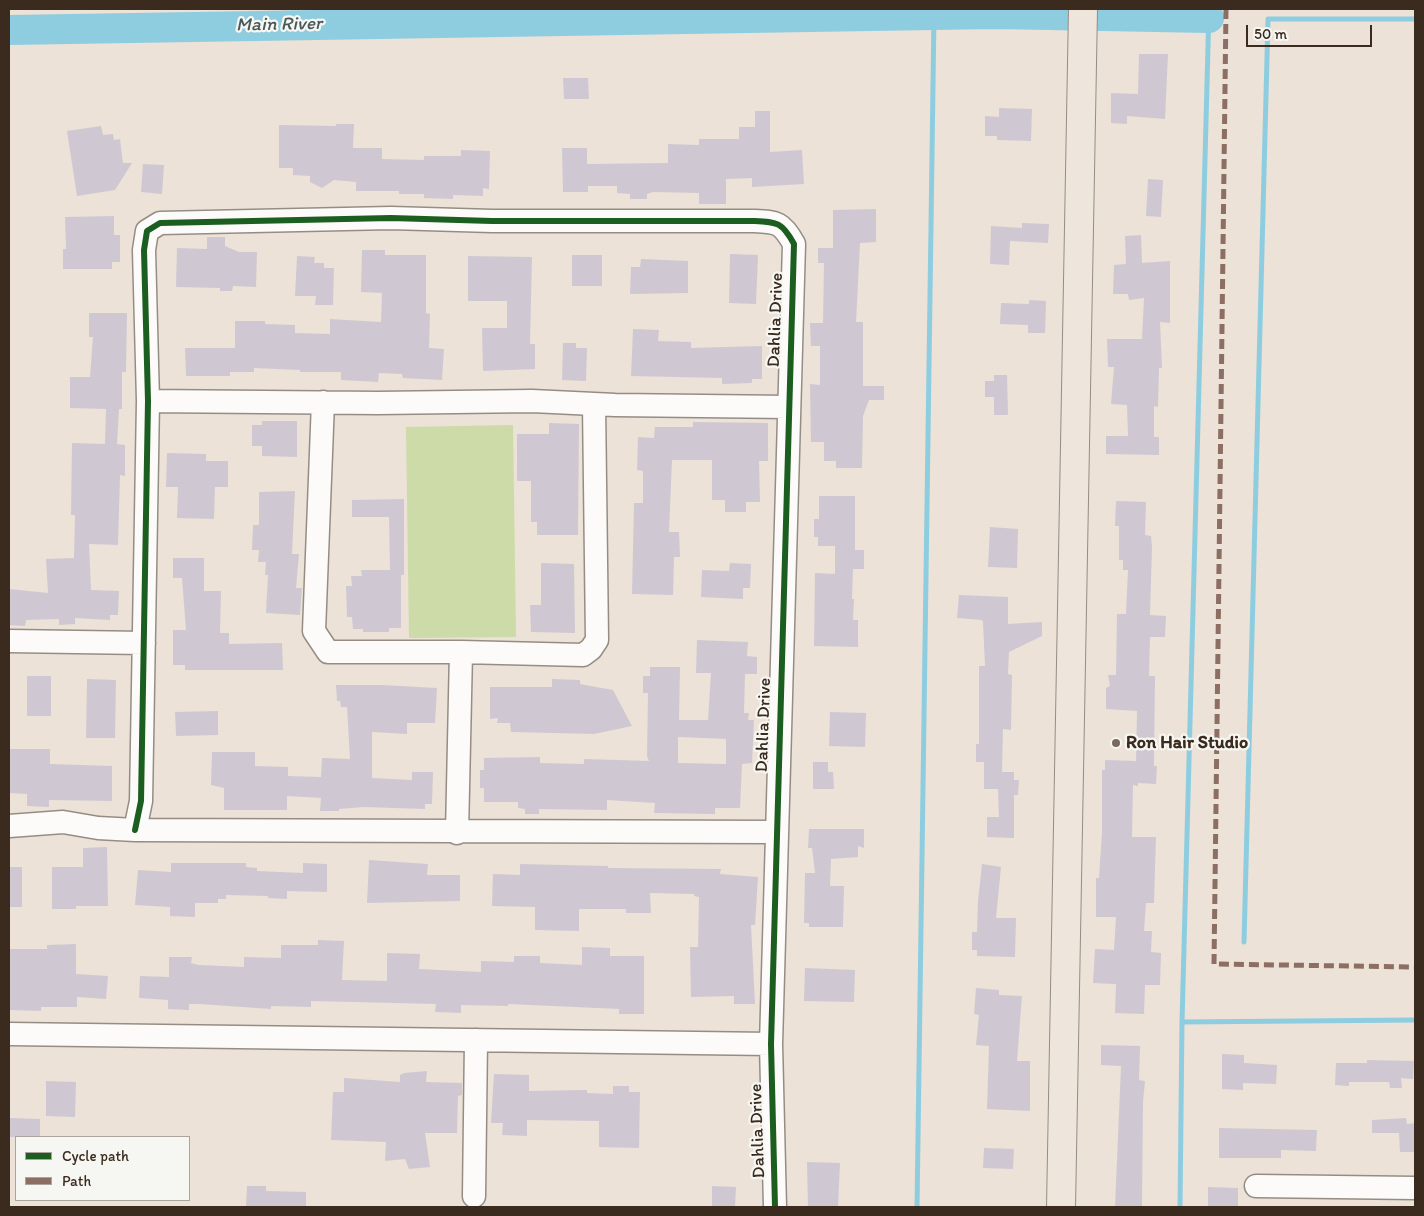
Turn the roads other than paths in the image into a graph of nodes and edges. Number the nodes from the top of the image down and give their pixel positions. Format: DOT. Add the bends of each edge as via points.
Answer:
graph roads {
  1 [pos="1083,9"];
  2 [pos="148,401"];
  3 [pos="323,402"];
  4 [pos="594,404"];
  5 [pos="789,407"];
  6 [pos="9,641"];
  7 [pos="144,643"];
  8 [pos="461,652"];
  9 [pos="9,826"];
  10 [pos="135,830"];
  11 [pos="776,832"];
  12 [pos="457,833"];
  13 [pos="9,1034"];
  14 [pos="476,1040"];
  15 [pos="770,1044"];
  16 [pos="1256,1186"];
  17 [pos="1415,1188"];
  18 [pos="474,1196"];
  19 [pos="1335,1198"];
  20 [pos="775,1207"];
  21 [pos="1061,1207"];
  1 -- 21 [label="main road"];
  2 -- 3 [label="street"];
  2 -- 5 [label="street, Dahlia Drive" via="144,250 148,231 160,223 391,218 492,222 754,221 774,222 786,228 794,244"];
  2 -- 7 [label="street"];
  3 -- 4 [label="street" via="532,401"];
  3 -- 8 [label="street" via="314,631 328,652"];
  4 -- 5 [label="street"];
  4 -- 8 [label="street" via="596,640 583,656"];
  5 -- 11 [label="street, Dahlia Drive"];
  6 -- 7 [label="street"];
  7 -- 10 [label="street" via="141,801"];
  8 -- 12 [label="street"];
  9 -- 10 [label="street" via="63,822"];
  10 -- 12 [label="street"];
  11 -- 12 [label="street"];
  11 -- 15 [label="street, Dahlia Drive"];
  13 -- 14 [label="street"];
  14 -- 15 [label="street"];
  14 -- 18 [label="street"];
  15 -- 20 [label="street, Dahlia Drive"];
  16 -- 19 [label="street"];
  17 -- 19 [label="street"];
}
